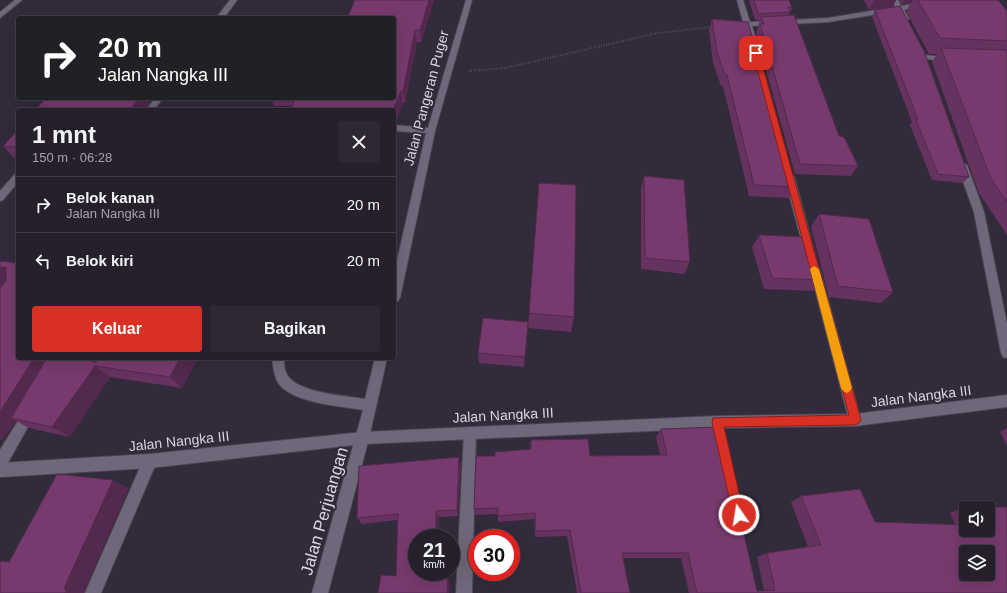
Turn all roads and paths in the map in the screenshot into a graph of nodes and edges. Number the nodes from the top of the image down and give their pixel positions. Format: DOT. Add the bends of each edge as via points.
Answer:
graph roads {
  1 [pos="19,0"];
  2 [pos="234,0"];
  3 [pos="469,0"];
  4 [pos="740,0"];
  5 [pos="895,0"];
  6 [pos="949,0"];
  7 [pos="898,7"];
  8 [pos="0,16"];
  9 [pos="222,16"];
  10 [pos="748,24"];
  11 [pos="909,26"];
  12 [pos="754,46"];
  13 [pos="925,58"];
  14 [pos="955,59"];
  15 [pos="447,73"];
  16 [pos="396,128"];
  17 [pos="431,131"];
  18 [pos="958,153"];
  19 [pos="787,167"];
  20 [pos="16,178"];
  21 [pos="0,198"];
  22 [pos="396,289"];
  23 [pos="1007,353"];
  24 [pos="278,360"];
  25 [pos="380,360"];
  26 [pos="1007,401"];
  27 [pos="35,404"];
  28 [pos="370,406"];
  29 [pos="855,420"];
  30 [pos="717,422"];
  31 [pos="470,433"];
  32 [pos="721,437"];
  33 [pos="363,438"];
  34 [pos="150,461"];
  35 [pos="0,463"];
  36 [pos="0,470"];
  37 [pos="93,593"];
  38 [pos="320,593"];
  39 [pos="464,593"];
  1 -- 8 [label="street"];
  2 -- 9 [label="street"];
  3 -- 15 [label="street, Jalan Pangeran Puger"];
  4 -- 10 [label="street"];
  5 -- 7 [label="street"];
  6 -- 7 [label="street"];
  7 -- 10 [label="street" via="828,20"];
  7 -- 11 [label="street"];
  10 -- 12 [label="street"];
  10 -- 15 [label="path" via="658,33 505,68"];
  13 -- 14 [label="street"];
  15 -- 17 [label="street, Jalan Pangeran Puger"];
  16 -- 17 [label="street"];
  17 -- 22 [label="street, Jalan Pangeran Puger"];
  18 -- 23 [label="street" via="978,212"];
  19 -- 29 [label="street"];
  20 -- 21 [label="street"];
  24 -- 28 [label="street" via="284,381 298,392"];
  25 -- 28 [label="street"];
  26 -- 29 [label="street, Jalan Nangka III"];
  27 -- 35 [label="street"];
  28 -- 33 [label="street"];
  29 -- 30 [label="street, Jalan Nangka III"];
  30 -- 31 [label="street, Jalan Nangka III"];
  30 -- 32 [label="street"];
  31 -- 33 [label="street, Jalan Nangka III"];
  31 -- 39 [label="street"];
  33 -- 34 [label="street, Jalan Nangka III"];
  33 -- 38 [label="street, Jalan Perjuangan"];
  34 -- 36 [label="street, Jalan Nangka III"];
  34 -- 37 [label="street"];
}
